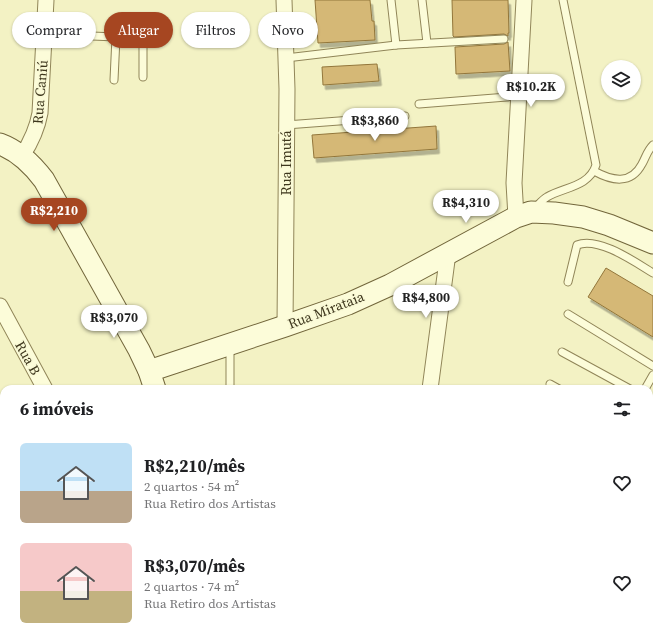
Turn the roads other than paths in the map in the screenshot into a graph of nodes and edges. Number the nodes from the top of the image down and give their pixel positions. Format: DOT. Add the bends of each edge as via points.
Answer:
graph roads {
  1 [pos="46,0"];
  2 [pos="284,0"];
  3 [pos="391,0"];
  4 [pos="422,0"];
  5 [pos="524,0"];
  6 [pos="563,0"];
  7 [pos="45,12"];
  8 [pos="504,39"];
  9 [pos="427,43"];
  10 [pos="396,45"];
  11 [pos="43,48"];
  12 [pos="115,48"];
  13 [pos="143,48"];
  14 [pos="286,58"];
  15 [pos="143,78"];
  16 [pos="114,80"];
  17 [pos="518,96"];
  18 [pos="419,104"];
  19 [pos="404,116"];
  20 [pos="286,125"];
  21 [pos="0,144"];
  22 [pos="653,146"];
  23 [pos="22,156"];
  24 [pos="594,171"];
  25 [pos="523,214"];
  26 [pos="650,238"];
  27 [pos="448,253"];
  28 [pos="653,273"];
  29 [pos="568,282"];
  30 [pos="0,306"];
  31 [pos="568,314"];
  32 [pos="285,326"];
  33 [pos="230,344"];
  34 [pos="562,352"];
  35 [pos="653,366"];
  36 [pos="653,375"];
  37 [pos="152,380"];
  38 [pos="651,384"];
  39 [pos="43,385"];
  40 [pos="230,385"];
  41 [pos="431,385"];
  42 [pos="623,385"];
  1 -- 7 [label="street, Rua Caniú"];
  2 -- 14 [label="street, Rua Imutá"];
  3 -- 10 [label="lane"];
  4 -- 9 [label="lane"];
  5 -- 17 [label="street"];
  6 -- 24 [label="lane" via="596,159"];
  8 -- 9 [label="lane"];
  9 -- 10 [label="lane"];
  10 -- 14 [label="lane"];
  11 -- 23 [label="street, Rua Caniú" via="37,129"];
  12 -- 16 [label="lane"];
  13 -- 15 [label="lane"];
  14 -- 20 [label="street, Rua Imutá"];
  17 -- 18 [label="lane"];
  17 -- 25 [label="street" via="514,183"];
  19 -- 20 [label="lane"];
  20 -- 32 [label="street, Rua Imutá"];
  21 -- 23 [label="street"];
  22 -- 24 [label="lane" via="648,150 636,174 627,179 605,177"];
  23 -- 37 [label="street" via="35,167 44,180"];
  24 -- 25 [label="lane" via="576,186 547,197"];
  25 -- 26 [label="street, Rua Mirataia" via="554,212 583,217"];
  25 -- 27 [label="street, Rua Mirataia"];
  27 -- 32 [label="street, Rua Mirataia" via="390,285 348,304"];
  27 -- 41 [label="street"];
  28 -- 29 [label="lane" via="626,256 592,243 582,243 577,245"];
  30 -- 39 [label="street, Rua B"];
  31 -- 35 [label="lane"];
  32 -- 33 [label="street, Rua Mirataia"];
  33 -- 37 [label="street, Rua Mirataia"];
  33 -- 40 [label="lane"];
  34 -- 42 [label="lane"];
  36 -- 38 [label="lane"];
}
